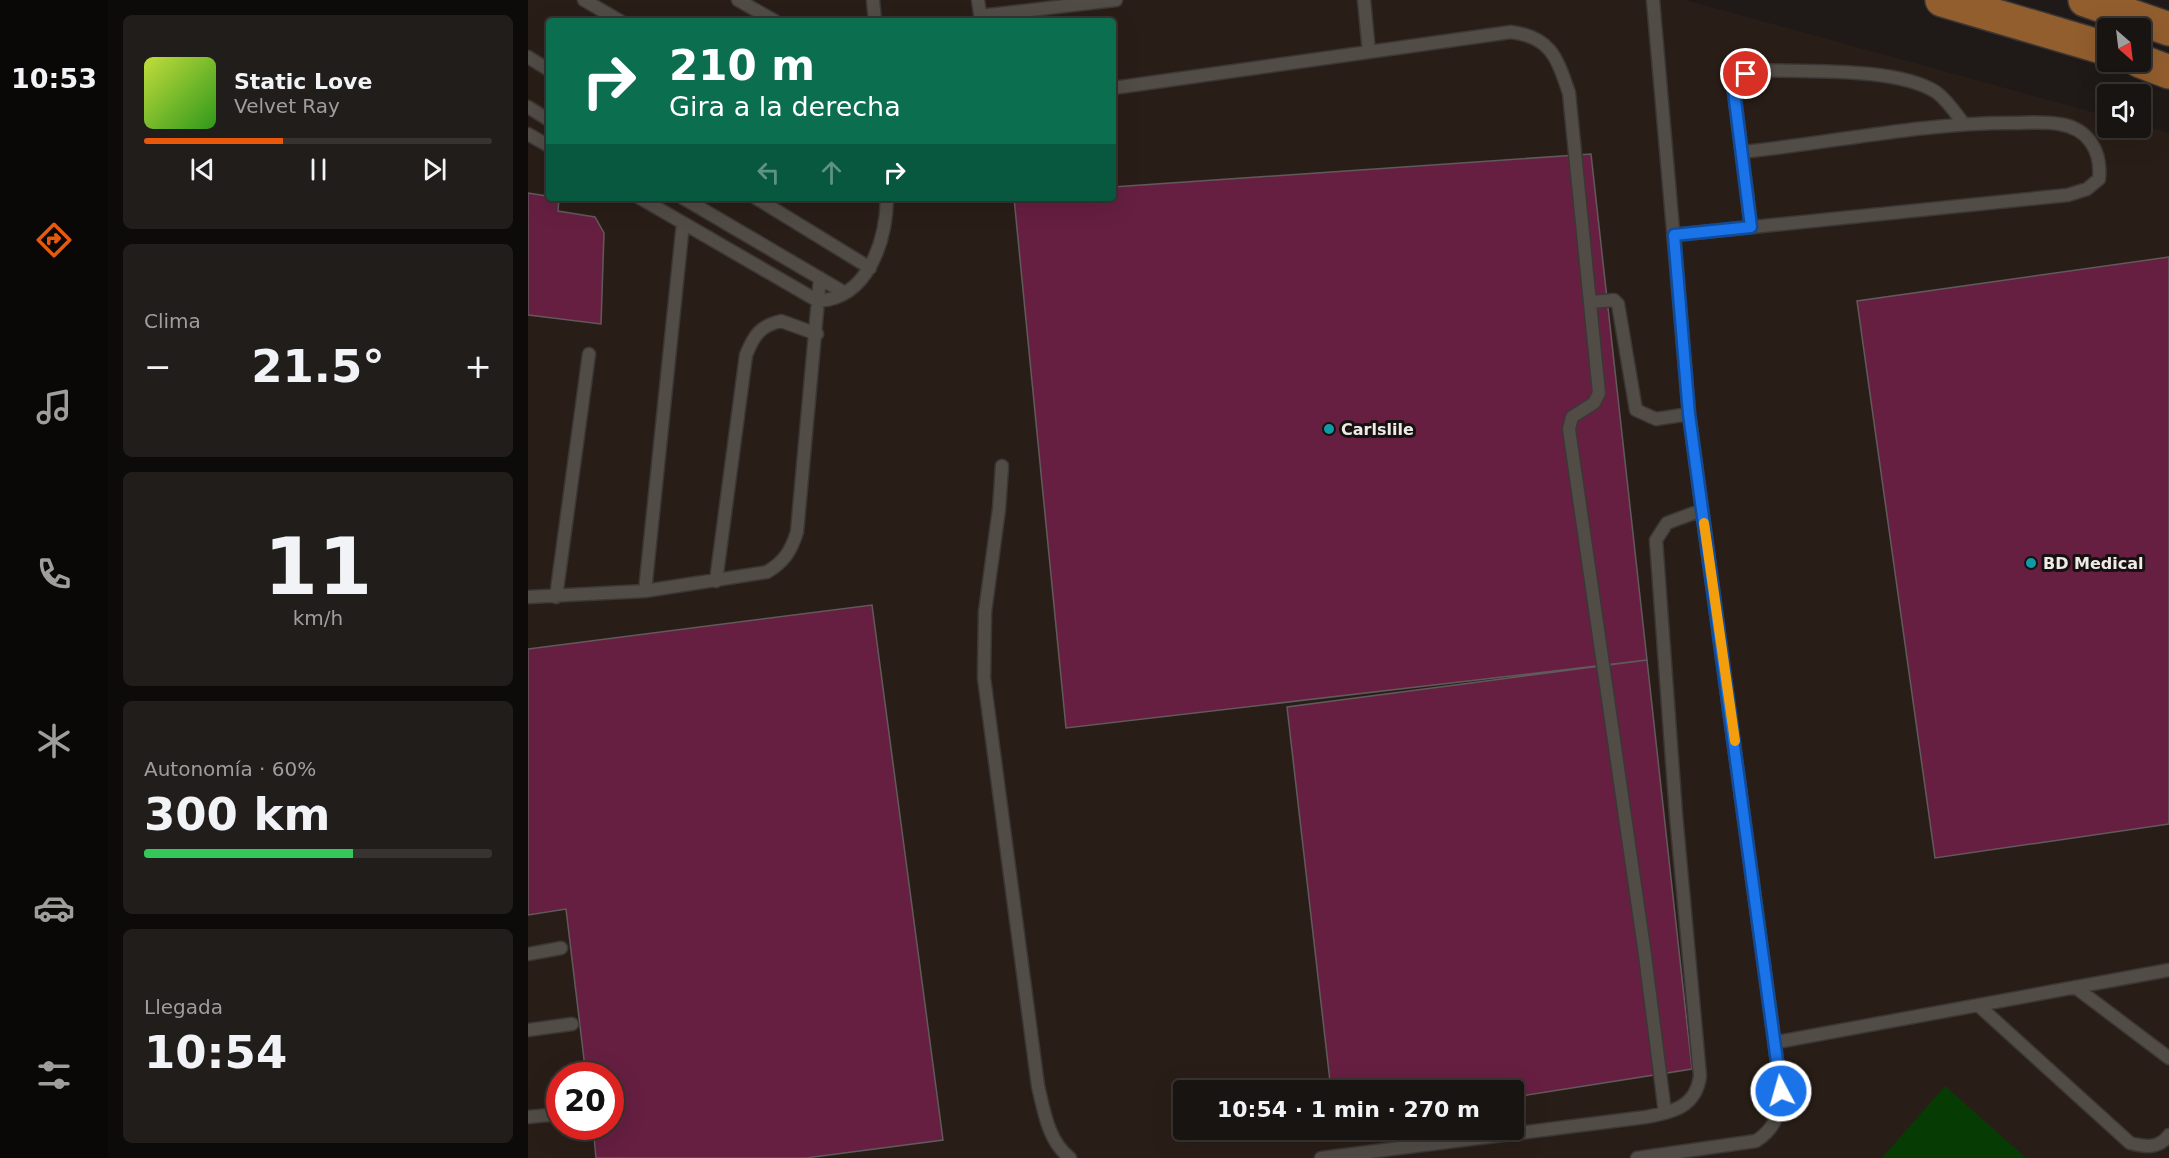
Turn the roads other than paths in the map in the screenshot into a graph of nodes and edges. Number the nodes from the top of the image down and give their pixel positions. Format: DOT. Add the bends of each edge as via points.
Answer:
graph roads {
  1 [pos="584,0"];
  2 [pos="738,0"];
  3 [pos="873,0"];
  4 [pos="978,0"];
  5 [pos="1116,0"];
  6 [pos="1364,0"];
  7 [pos="1653,0"];
  8 [pos="1942,0"];
  9 [pos="2085,0"];
  10 [pos="615,18"];
  11 [pos="771,18"];
  12 [pos="875,18"];
  13 [pos="980,18"];
  14 [pos="2169,29"];
  15 [pos="2097,46"];
  16 [pos="1370,52"];
  17 [pos="528,57"];
  18 [pos="2151,65"];
  19 [pos="546,68"];
  20 [pos="2169,72"];
  21 [pos="1116,88"];
  22 [pos="528,107"];
  23 [pos="546,118"];
  24 [pos="1963,123"];
  25 [pos="528,134"];
  26 [pos="546,144"];
  27 [pos="1742,152"];
  28 [pos="645,201"];
  29 [pos="688,201"];
  30 [pos="761,201"];
  31 [pos="887,201"];
  32 [pos="683,223"];
  33 [pos="1751,227"];
  34 [pos="1674,235"];
  35 [pos="870,268"];
  36 [pos="820,278"];
  37 [pos="845,293"];
  38 [pos="818,301"];
  39 [pos="1592,302"];
  40 [pos="817,334"];
  41 [pos="589,354"];
  42 [pos="1689,414"];
  43 [pos="1002,466"];
  44 [pos="1702,510"];
  45 [pos="716,581"];
  46 [pos="645,591"];
  47 [pos="528,597"];
  48 [pos="556,597"];
  49 [pos="561,948"];
  50 [pos="528,954"];
  51 [pos="2169,970"];
  52 [pos="2075,987"];
  53 [pos="1977,1005"];
  54 [pos="572,1024"];
  55 [pos="528,1030"];
  56 [pos="1777,1042"];
  57 [pos="2169,1058"];
  58 [pos="1665,1113"];
  59 [pos="546,1115"];
  60 [pos="528,1117"];
  61 [pos="2169,1135"];
  62 [pos="1070,1158"];
  63 [pos="1321,1158"];
  64 [pos="1637,1158"];
  1 -- 10 [label="lane"];
  2 -- 11 [label="lane"];
  3 -- 12 [label="lane"];
  4 -- 13 [label="lane"];
  5 -- 13 [label="lane"];
  6 -- 16 [label="lane"];
  7 -- 34 [label="lane"];
  8 -- 15 [label="main road"];
  9 -- 14 [label="main road"];
  16 -- 21 [label="lane"];
  16 -- 39 [label="lane" via="1511,32 1529,34 1556,57 1569,93"];
  17 -- 19 [label="lane"];
  18 -- 20 [label="main road"];
  22 -- 23 [label="lane"];
  24 -- 27 [label="lane"];
  24 -- 27 [label="lane" via="1944,98 1908,80 1759,70 1746,74 1734,92"];
  24 -- 33 [label="lane" via="2060,124 2086,136 2094,145 2101,162 2099,179 2087,189 2068,195"];
  25 -- 26 [label="lane"];
  27 -- 33 [label="lane"];
  28 -- 32 [label="lane"];
  29 -- 36 [label="lane"];
  30 -- 35 [label="lane"];
  31 -- 35 [label="lane" via="886,221"];
  32 -- 38 [label="lane"];
  32 -- 46 [label="lane"];
  33 -- 34 [label="lane"];
  34 -- 42 [label="lane"];
  35 -- 37 [label="lane"];
  36 -- 37 [label="lane"];
  36 -- 38 [label="lane"];
  37 -- 38 [label="lane"];
  38 -- 40 [label="lane"];
  39 -- 42 [label="lane" via="1614,300 1618,304 1636,410 1656,419"];
  39 -- 58 [label="lane" via="1599,393 1594,403 1572,417 1569,429 1646,955"];
  40 -- 45 [label="lane" via="797,532 791,550 767,572"];
  40 -- 45 [label="lane" via="781,321 759,329 752,340 744,373"];
  41 -- 48 [label="lane"];
  42 -- 44 [label="lane"];
  43 -- 62 [label="lane" via="985,612 984,678 1038,1086 1048,1126 1062,1152"];
  44 -- 56 [label="lane"];
  44 -- 58 [label="lane" via="1667,523 1656,540 1700,1076 1688,1103"];
  45 -- 46 [label="lane"];
  46 -- 48 [label="lane"];
  47 -- 48 [label="lane"];
  49 -- 50 [label="lane"];
  51 -- 52 [label="lane"];
  52 -- 53 [label="lane"];
  52 -- 57 [label="lane"];
  53 -- 56 [label="lane"];
  53 -- 61 [label="lane" via="2130,1143 2147,1148"];
  54 -- 55 [label="lane"];
  56 -- 64 [label="lane" via="1781,1091 1779,1116 1770,1132 1740,1145"];
  58 -- 63 [label="lane"];
  59 -- 60 [label="lane"];
}
